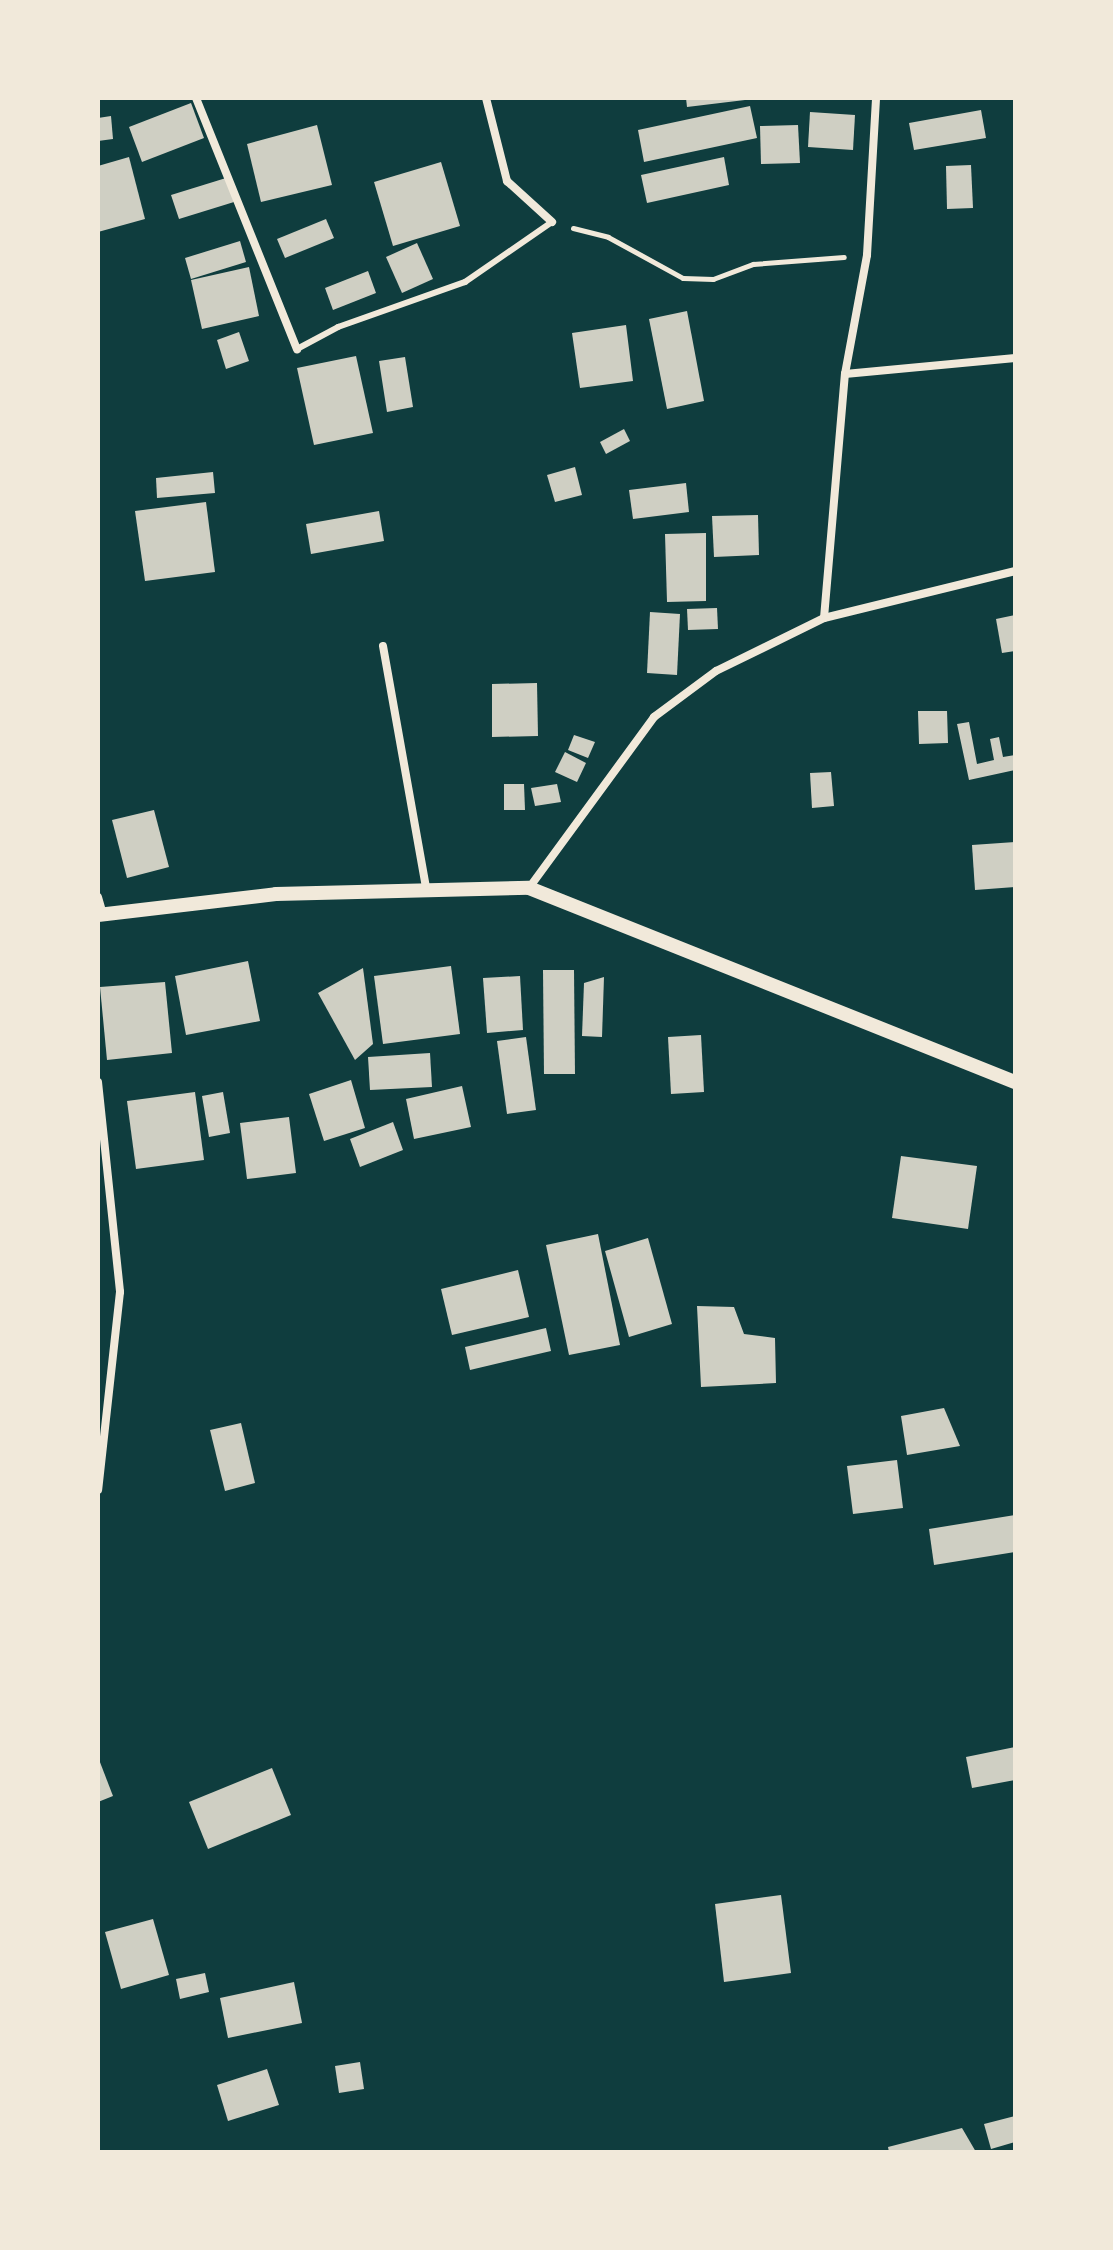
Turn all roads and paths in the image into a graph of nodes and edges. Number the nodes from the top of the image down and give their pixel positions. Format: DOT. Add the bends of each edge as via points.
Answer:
graph roads {
  1 [pos="196,98"];
  2 [pos="486,98"];
  3 [pos="876,98"];
  4 [pos="552,222"];
  5 [pos="867,255"];
  6 [pos="297,349"];
  7 [pos="1015,358"];
  8 [pos="845,374"];
  9 [pos="1015,571"];
  10 [pos="824,618"];
  11 [pos="383,646"];
  12 [pos="426,887"];
  13 [pos="529,888"];
  14 [pos="98,897"];
  15 [pos="100,914"];
  16 [pos="98,1082"];
  17 [pos="1015,1082"];
  18 [pos="98,1490"];
  1 -- 6 [label="street"];
  2 -- 4 [label="street" via="507,181"];
  3 -- 5 [label="street"];
  4 -- 5 [label="path" via="608,237 683,278 713,279 753,264"];
  4 -- 6 [label="lane" via="465,282 338,327"];
  5 -- 8 [label="street"];
  7 -- 8 [label="street"];
  8 -- 10 [label="street"];
  9 -- 10 [label="street"];
  10 -- 13 [label="street" via="716,671 654,717"];
  11 -- 12 [label="street"];
  12 -- 13 [label="street"];
  12 -- 15 [label="street" via="276,894"];
  13 -- 17 [label="street"];
  14 -- 15 [label="street"];
  16 -- 18 [label="street" via="120,1292"];
}
